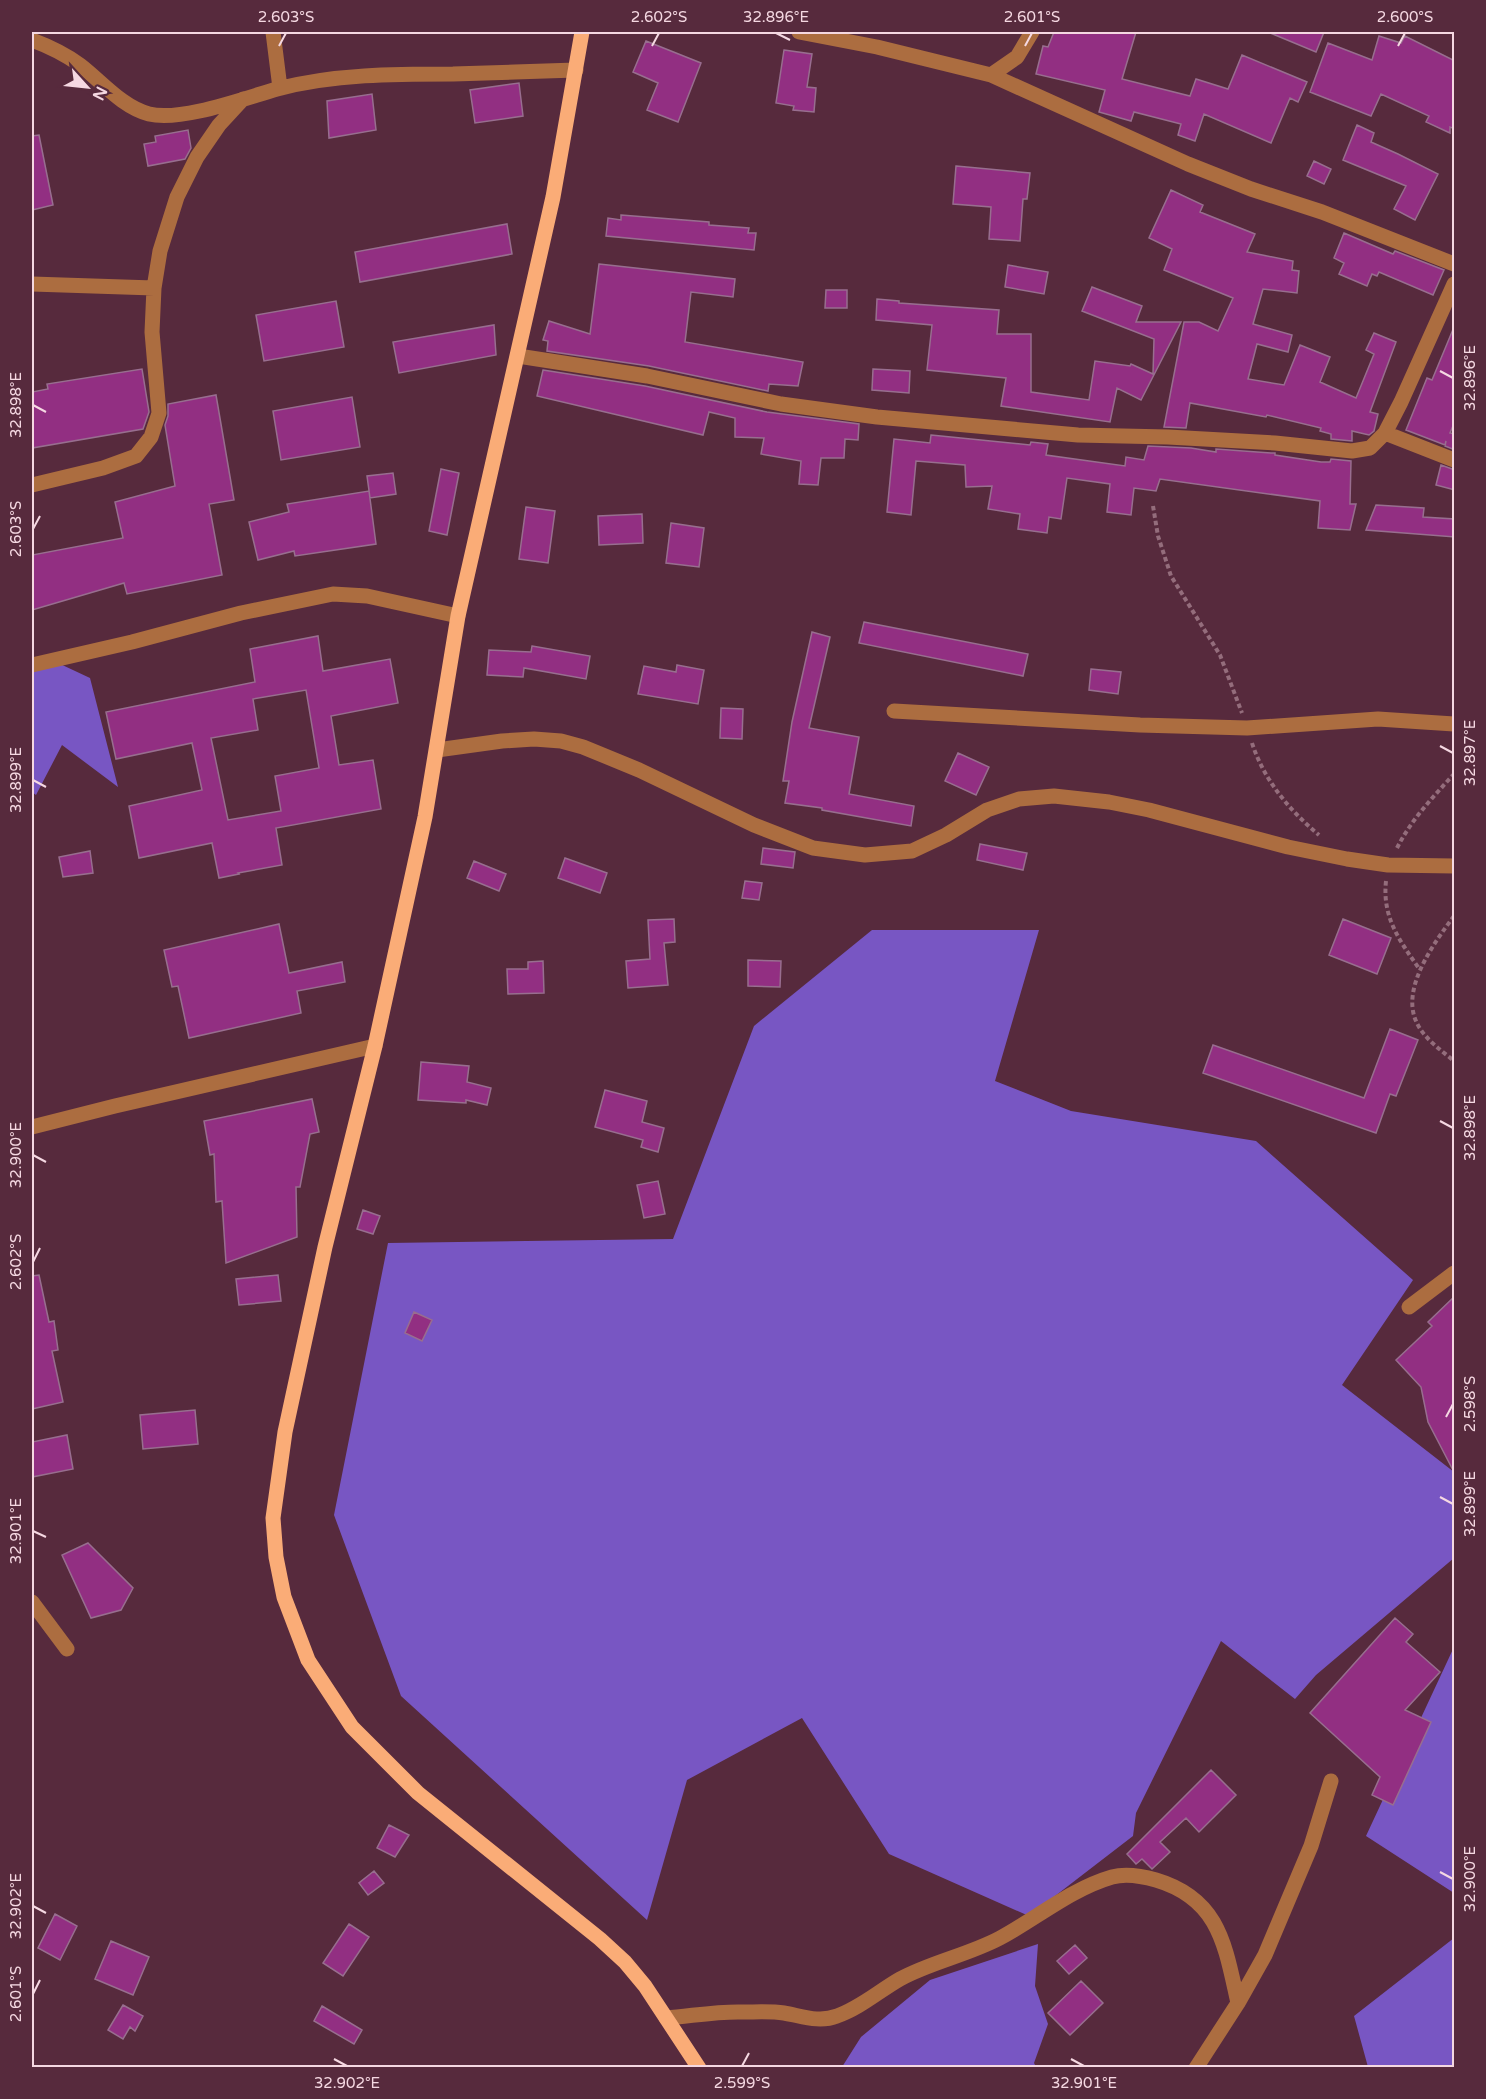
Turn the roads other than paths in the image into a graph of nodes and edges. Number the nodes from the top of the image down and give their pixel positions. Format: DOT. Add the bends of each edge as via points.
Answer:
graph roads {
  1 [pos="273,32"];
  2 [pos="582,32"];
  3 [pos="799,32"];
  4 [pos="1032,32"];
  5 [pos="32,40"];
  6 [pos="576,70"];
  7 [pos="991,75"];
  8 [pos="280,88"];
  9 [pos="243,99"];
  10 [pos="1455,264"];
  11 [pos="32,284"];
  12 [pos="1455,284"];
  13 [pos="153,288"];
  14 [pos="518,356"];
  15 [pos="1385,433"];
  16 [pos="1455,460"];
  17 [pos="32,485"];
  18 [pos="458,616"];
  19 [pos="32,664"];
  20 [pos="894,711"];
  21 [pos="1455,724"];
  22 [pos="436,750"];
  23 [pos="1455,866"];
  24 [pos="375,1046"];
  25 [pos="32,1127"];
  26 [pos="1455,1273"];
  27 [pos="1409,1307"];
  28 [pos="32,1602"];
  29 [pos="67,1649"];
  30 [pos="1331,1780"];
  31 [pos="1238,2003"];
  32 [pos="666,2018"];
  33 [pos="699,2067"];
  34 [pos="1196,2067"];
  1 -- 8 [label="street"];
  2 -- 6 [label="main road"];
  3 -- 7 [label="street"];
  4 -- 7 [label="street" via="1017,57"];
  5 -- 9 [label="street" via="78,64 131,107 150,115 168,116"];
  6 -- 8 [label="street" via="395,74"];
  6 -- 14 [label="main road"];
  7 -- 10 [label="street" via="1188,164"];
  8 -- 9 [label="street"];
  9 -- 13 [label="street" via="197,157 177,196"];
  11 -- 13 [label="street"];
  12 -- 15 [label="street"];
  13 -- 17 [label="street" via="152,332 159,413 151,436 136,456"];
  14 -- 15 [label="street" via="877,417 1078,435 1192,438 1352,451 1370,448"];
  14 -- 18 [label="main road"];
  15 -- 16 [label="street"];
  18 -- 19 [label="street" via="367,596 333,594"];
  18 -- 22 [label="main road"];
  20 -- 21 [label="street" via="1246,728 1378,719"];
  22 -- 23 [label="street" via="502,741 561,741 639,770 754,825 813,848 854,854 912,851 987,810 1019,799 1054,796 1149,810 1287,847 1388,865"];
  22 -- 24 [label="main road"];
  24 -- 25 [label="street"];
  24 -- 32 [label="main road" via="285,1432 273,1518 284,1597 308,1660 352,1727 418,1793 625,1962"];
  26 -- 27 [label="street"];
  28 -- 29 [label="street"];
  30 -- 31 [label="street" via="1306,1857 1265,1955"];
  31 -- 32 [label="street" via="1228,1958 1207,1910 1168,1884 1139,1875 1113,1877 1081,1890 999,1938 900,1978 836,2017 807,2019 784,2013 740,2012"];
  31 -- 34 [label="street"];
  32 -- 33 [label="main road"];
}
